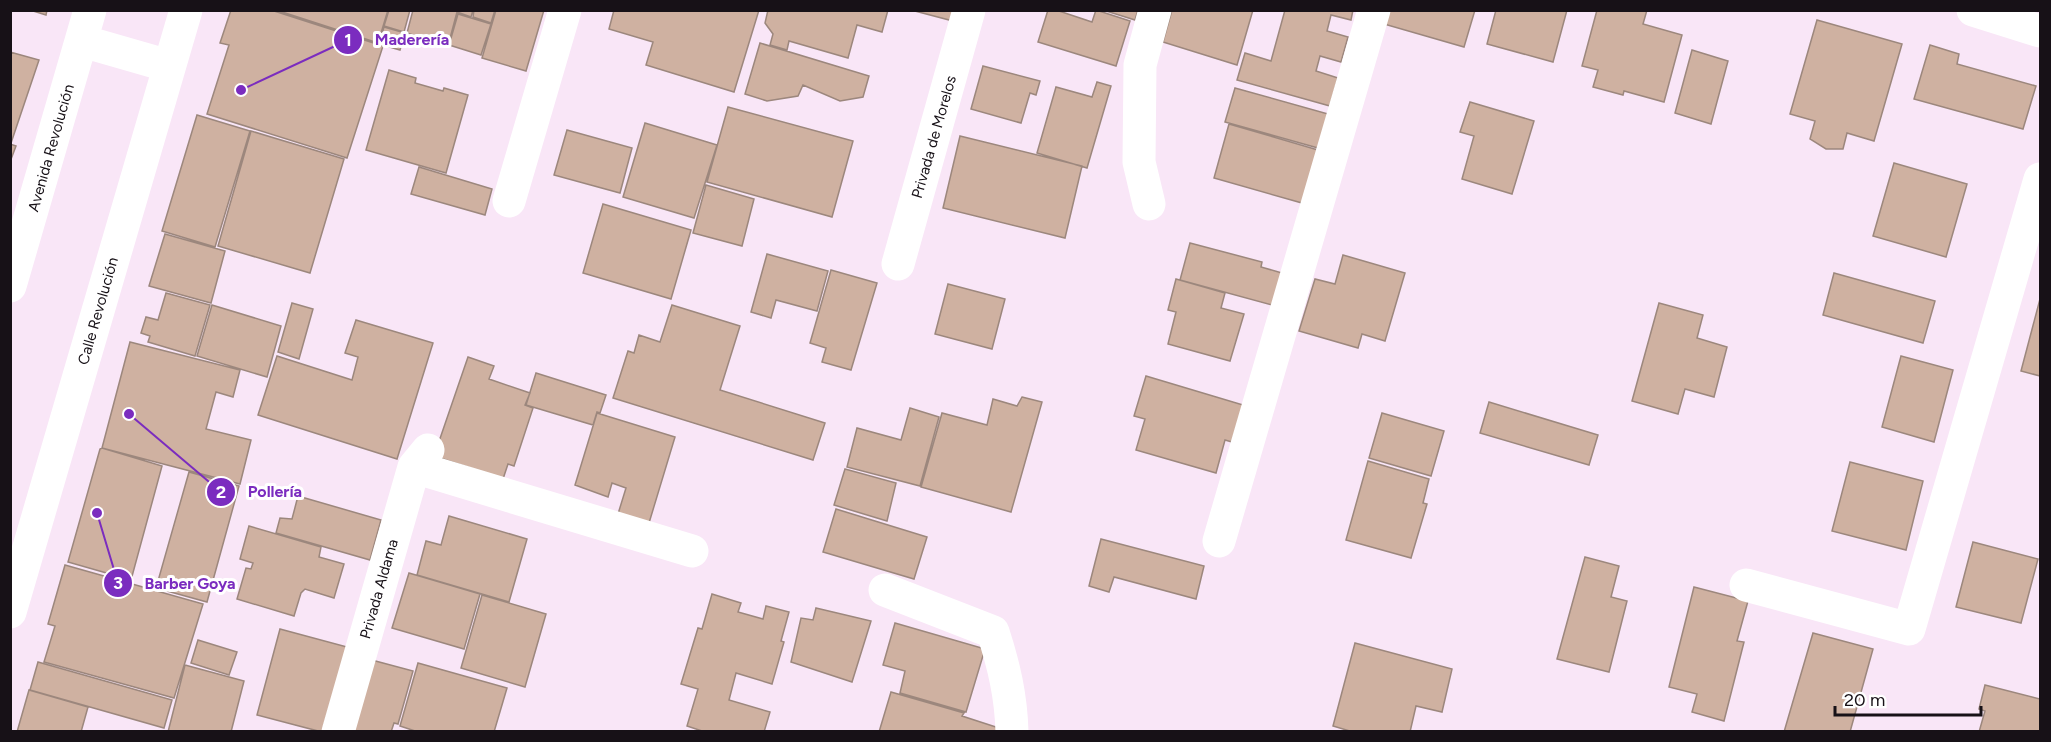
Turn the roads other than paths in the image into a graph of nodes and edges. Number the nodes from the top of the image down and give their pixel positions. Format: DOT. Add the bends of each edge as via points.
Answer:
graph roads {
  1 [pos="186,10"];
  2 [pos="565,10"];
  3 [pos="969,10"];
  4 [pos="1155,10"];
  5 [pos="1374,10"];
  6 [pos="1973,10"];
  7 [pos="86,26"];
  8 [pos="2040,31"];
  9 [pos="169,66"];
  10 [pos="2040,179"];
  11 [pos="509,201"];
  12 [pos="1149,204"];
  13 [pos="898,264"];
  14 [pos="10,286"];
  15 [pos="1219,541"];
  16 [pos="692,551"];
  17 [pos="1746,585"];
  18 [pos="885,590"];
  19 [pos="10,612"];
  20 [pos="338,732"];
  21 [pos="1012,732"];
  1 -- 9 [label="street, Calle Revolución"];
  2 -- 11 [label="street"];
  3 -- 13 [label="street, Privada de Morelos"];
  4 -- 12 [label="street" via="1140,65 1138,162"];
  5 -- 15 [label="street"];
  6 -- 8 [label="street"];
  7 -- 9 [label="street"];
  7 -- 14 [label="street, Avenida Revolución"];
  9 -- 19 [label="street, Calle Revolución"];
  10 -- 17 [label="street" via="1909,629"];
  16 -- 20 [label="street, Privada Aldama" via="421,459"];
  18 -- 21 [label="street" via="993,633 1011,702"];
}
